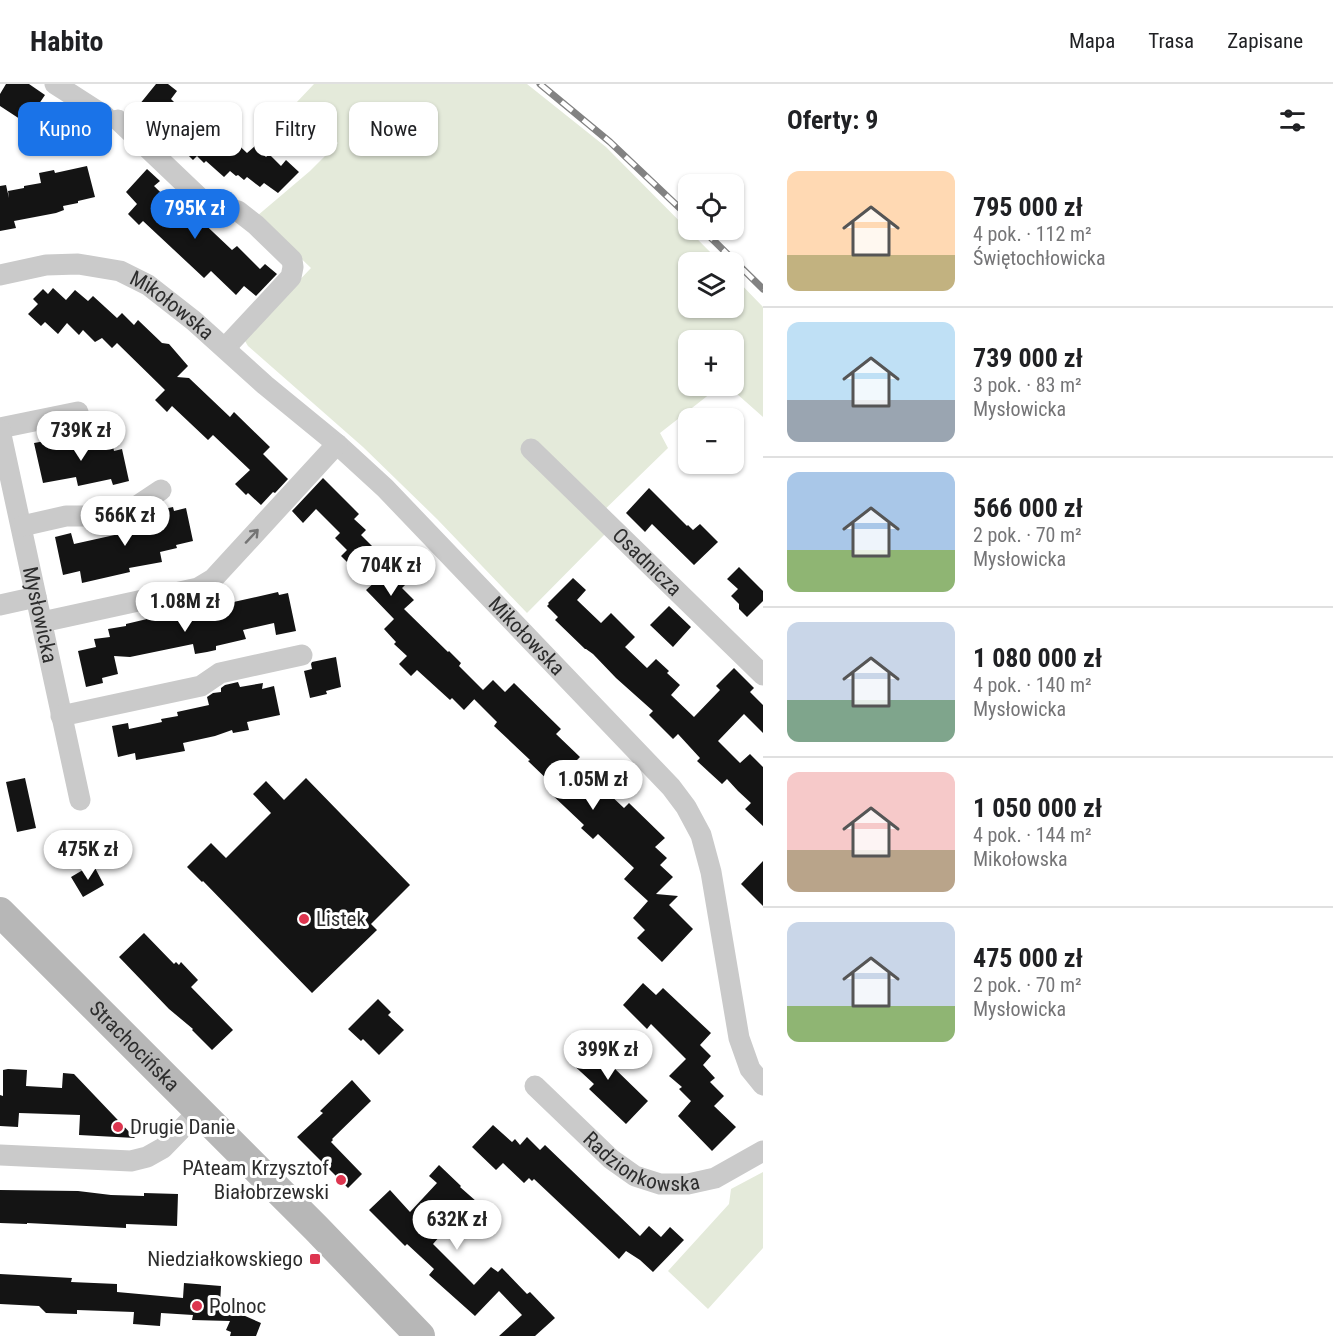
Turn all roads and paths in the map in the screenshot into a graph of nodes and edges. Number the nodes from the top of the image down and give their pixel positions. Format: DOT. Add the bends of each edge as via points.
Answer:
graph roads {
  1 [pos="56,84"];
  2 [pos="0,275"];
  3 [pos="225,348"];
  4 [pos="78,412"];
  5 [pos="0,429"];
  6 [pos="337,444"];
  7 [pos="531,449"];
  8 [pos="161,490"];
  9 [pos="8,506"];
  10 [pos="22,526"];
  11 [pos="36,597"];
  12 [pos="0,605"];
  13 [pos="42,622"];
  14 [pos="302,654"];
  15 [pos="763,675"];
  16 [pos="62,716"];
  17 [pos="80,800"];
  18 [pos="0,912"];
  19 [pos="763,1085"];
  20 [pos="535,1086"];
  21 [pos="199,1111"];
  22 [pos="763,1151"];
  23 [pos="0,1155"];
  24 [pos="420,1336"];
  1 -- 3 [label="street" via="111,118 202,200 238,211 292,260 291,277"];
  2 -- 3 [label="street, Mikołowska" via="67,264 120,271 148,285"];
  3 -- 6 [label="street, Mikołowska"];
  4 -- 5 [label="street"];
  5 -- 9 [label="street, Mysłowicka"];
  13 -- 6 [label="street, one-way" via="198,588 213,579"];
  6 -- 19 [label="street, Mikołowska" via="386,488 686,807 701,835 711,872 740,1038 750,1069"];
  7 -- 15 [label="street, Osadnicza"];
  8 -- 10 [label="street" via="134,508"];
  9 -- 10 [label="street, Mysłowicka"];
  10 -- 11 [label="street, Mysłowicka"];
  11 -- 12 [label="street"];
  11 -- 13 [label="street, Mysłowicka"];
  13 -- 16 [label="street, Mysłowicka"];
  14 -- 16 [label="street" via="220,674 201,686"];
  16 -- 17 [label="street, Mysłowicka"];
  18 -- 21 [label="main road, Strachocińska"];
  20 -- 22 [label="street, Radzionkowska" via="611,1159 635,1176 660,1184 688,1184 715,1178"];
  21 -- 23 [label="street" via="163,1148 131,1161"];
  21 -- 24 [label="main road, Strachocińska"];
}
